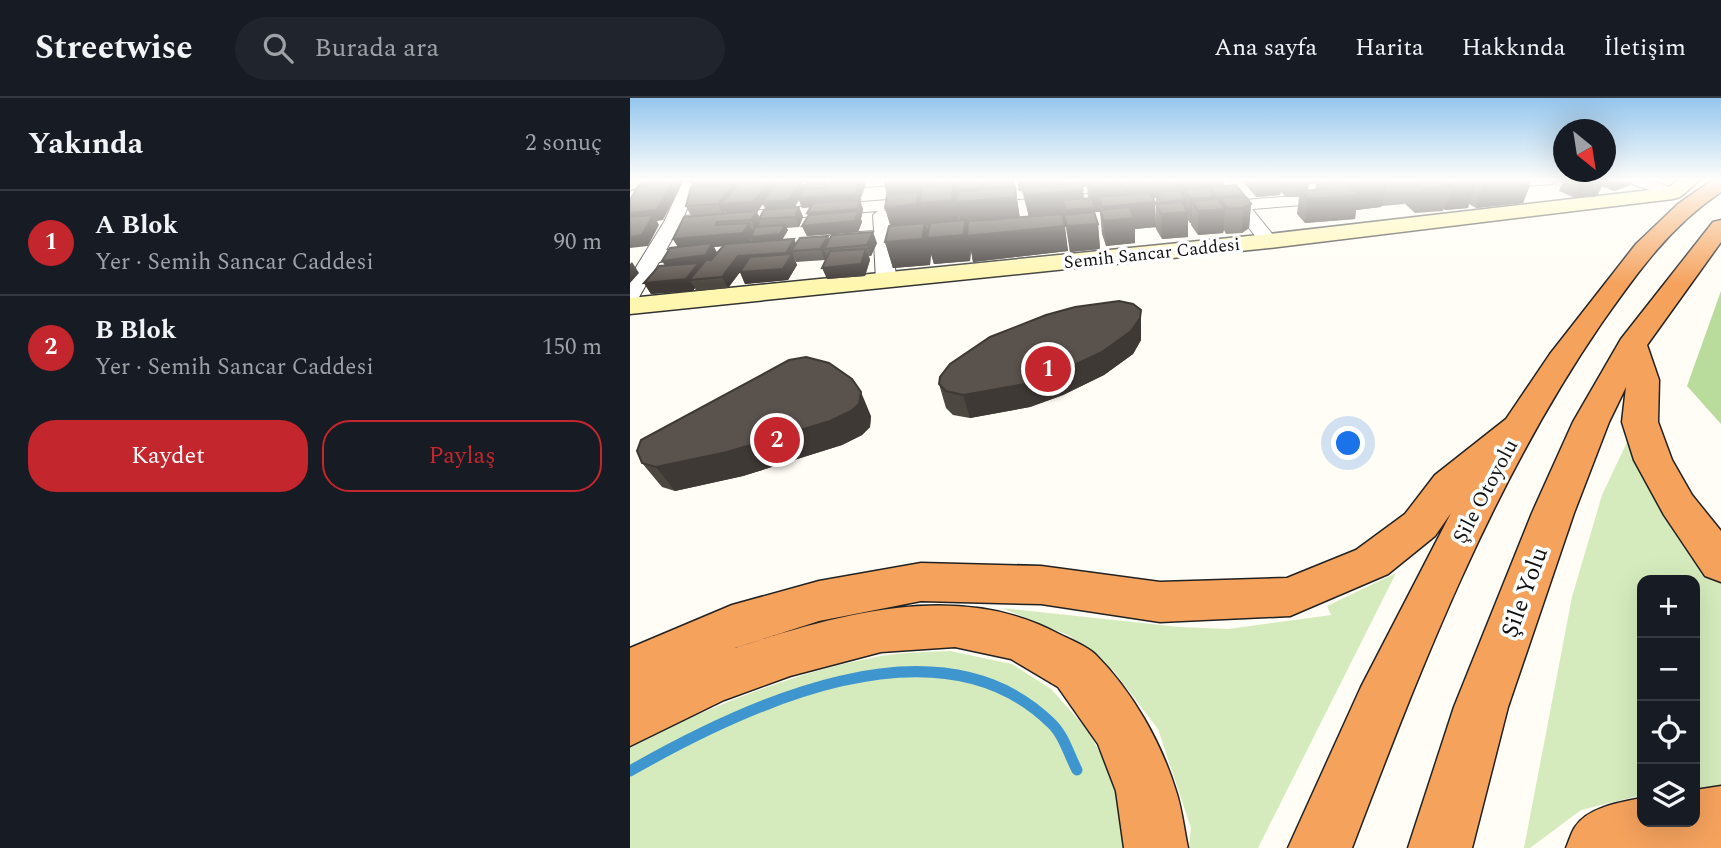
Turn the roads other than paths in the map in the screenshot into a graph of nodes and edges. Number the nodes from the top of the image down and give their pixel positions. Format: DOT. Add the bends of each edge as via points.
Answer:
graph roads {
  1 [pos="678,214"];
  2 [pos="771,214"];
  3 [pos="882,214"];
  4 [pos="1246,214"];
  5 [pos="1472,214"];
  6 [pos="1667,214"];
  7 [pos="1676,214"];
  8 [pos="673,222"];
  9 [pos="1721,227"];
  10 [pos="952,229"];
  11 [pos="1657,232"];
  12 [pos="883,235"];
  13 [pos="1269,241"];
  14 [pos="816,242"];
  15 [pos="776,245"];
  16 [pos="654,257"];
  17 [pos="886,280"];
  18 [pos="630,294"];
  19 [pos="630,306"];
  20 [pos="1632,345"];
  21 [pos="1520,426"];
  22 [pos="1721,564"];
  23 [pos="630,673"];
  24 [pos="630,719"];
  25 [pos="1721,817"];
  26 [pos="1700,820"];
  27 [pos="1659,827"];
  28 [pos="1156,848"];
  29 [pos="1320,848"];
  30 [pos="1440,848"];
  31 [pos="1598,848"];
  1 -- 8 [label="street"];
  2 -- 8 [label="street"];
  3 -- 12 [label="street"];
  4 -- 13 [label="street"];
  5 -- 13 [label="street, Semih Sancar Caddesi"];
  6 -- 11 [label="highway"];
  7 -- 11 [label="highway, Şile Otoyolu"];
  8 -- 16 [label="street"];
  9 -- 20 [label="highway"];
  10 -- 12 [label="street"];
  11 -- 21 [label="highway, Şile Otoyolu" via="1583,328"];
  12 -- 14 [label="street"];
  12 -- 17 [label="street"];
  13 -- 17 [label="street, Semih Sancar Caddesi"];
  15 -- 16 [label="street"];
  16 -- 18 [label="street"];
  17 -- 19 [label="street, Semih Sancar Caddesi"];
  20 -- 22 [label="highway" via="1643,380 1640,422 1653,460 1678,505"];
  20 -- 30 [label="highway, Şile Yolu" via="1591,422 1553,513 1481,706"];
  21 -- 23 [label="highway" via="1450,485 1420,525 1372,562 1290,597 1160,602 1041,585 921,582 819,601 732,626"];
  21 -- 29 [label="highway, Şile Otoyolu" via="1436,588"];
  24 -- 28 [label="highway" via="708,681 790,653 881,631 955,626 1022,639 1076,670 1119,727 1146,791"];
  25 -- 26 [label="highway"];
  27 -- 31 [label="highway" via="1617,834"];
}
